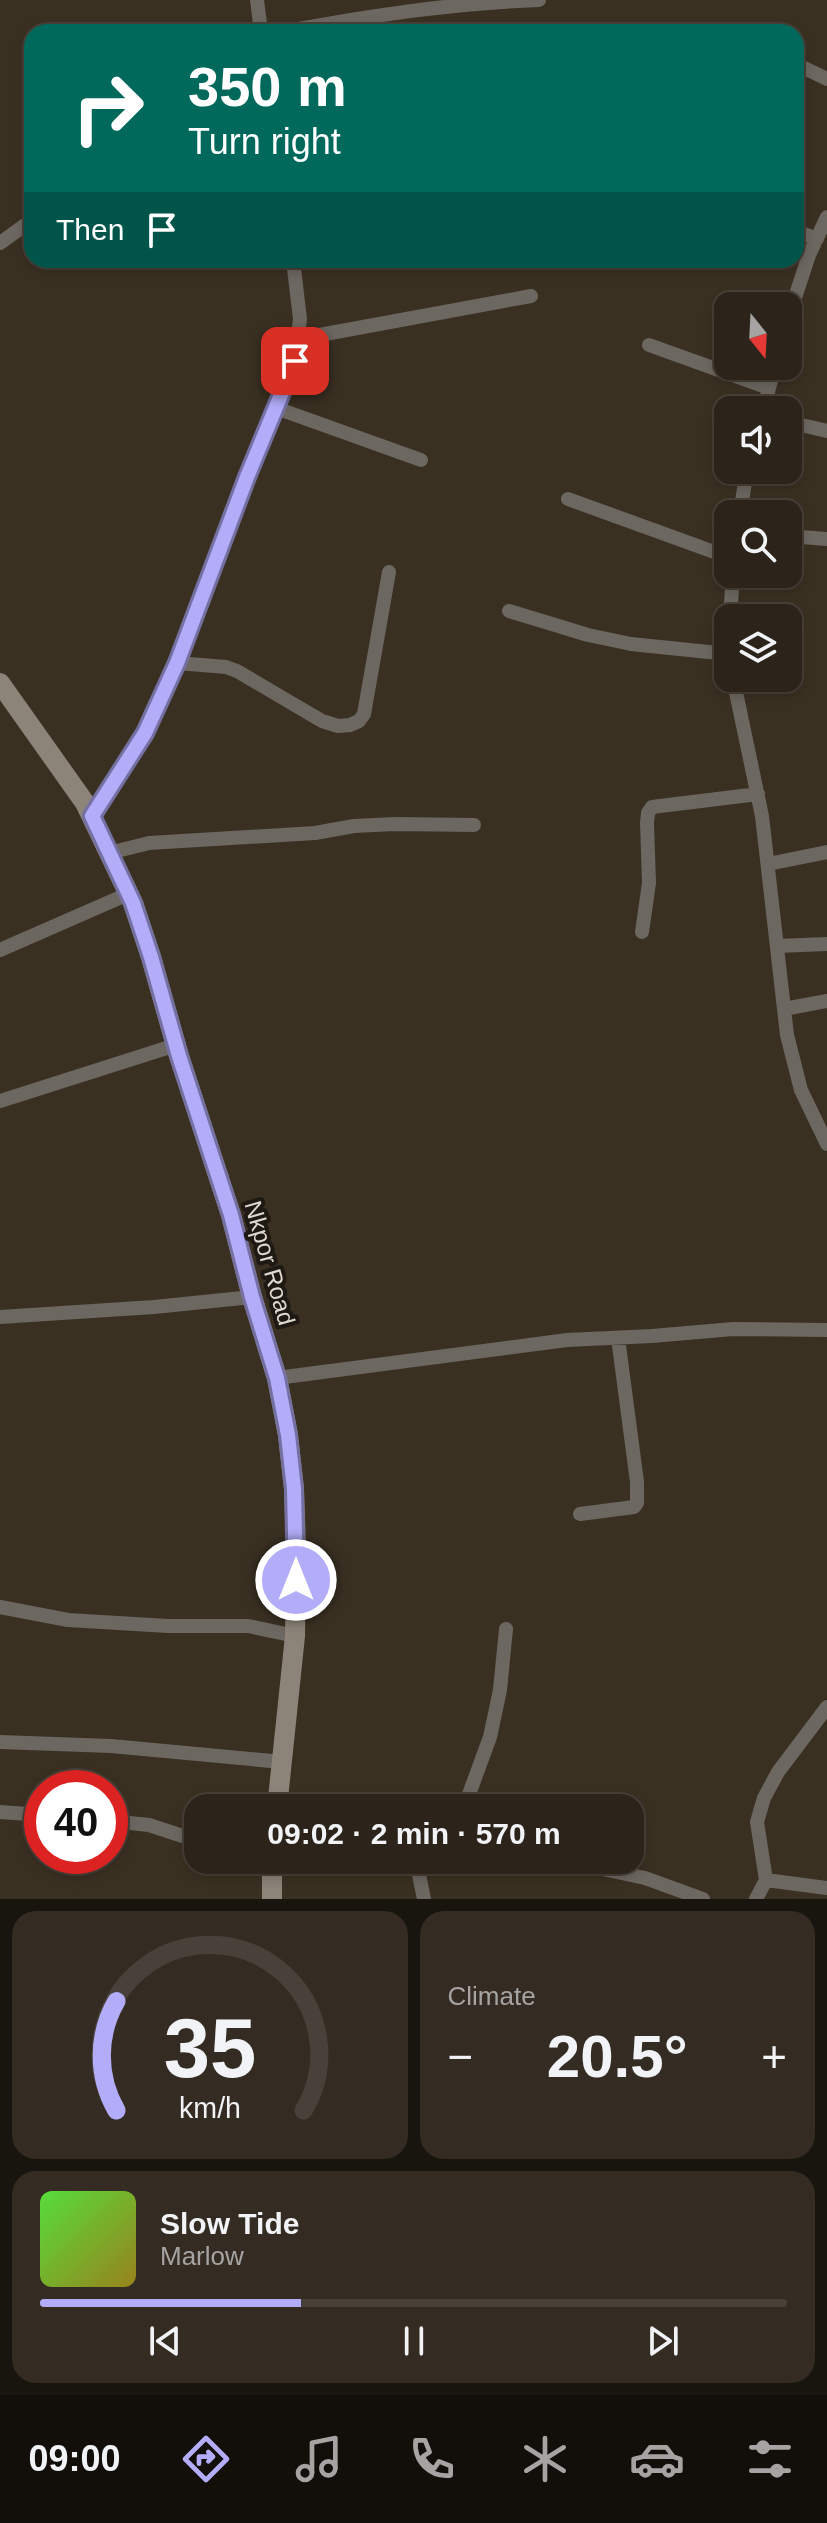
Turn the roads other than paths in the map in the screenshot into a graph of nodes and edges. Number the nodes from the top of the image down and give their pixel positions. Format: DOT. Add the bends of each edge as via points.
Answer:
graph roads {
  1 [pos="257,0"];
  2 [pos="539,0"];
  3 [pos="260,24"];
  4 [pos="325,24"];
  5 [pos="804,68"];
  6 [pos="827,79"];
  7 [pos="827,217"];
  8 [pos="24,226"];
  9 [pos="804,234"];
  10 [pos="817,239"];
  11 [pos="0,243"];
  12 [pos="294,268"];
  13 [pos="798,292"];
  14 [pos="531,296"];
  15 [pos="298,339"];
  16 [pos="649,345"];
  17 [pos="771,380"];
  18 [pos="769,388"];
  19 [pos="767,396"];
  20 [pos="276,408"];
  21 [pos="802,425"];
  22 [pos="827,431"];
  23 [pos="421,460"];
  24 [pos="568,499"];
  25 [pos="802,537"];
  26 [pos="827,539"];
  27 [pos="714,552"];
  28 [pos="389,572"];
  29 [pos="509,611"];
  30 [pos="714,653"];
  31 [pos="177,663"];
  32 [pos="0,683"];
  33 [pos="736,692"];
  34 [pos="758,794"];
  35 [pos="92,816"];
  36 [pos="474,825"];
  37 [pos="827,852"];
  38 [pos="109,853"];
  39 [pos="768,864"];
  40 [pos="128,894"];
  41 [pos="642,932"];
  42 [pos="827,944"];
  43 [pos="777,946"];
  44 [pos="0,950"];
  45 [pos="827,1001"];
  46 [pos="784,1009"];
  47 [pos="176,1045"];
  48 [pos="0,1101"];
  49 [pos="827,1144"];
  50 [pos="252,1297"];
  51 [pos="0,1317"];
  52 [pos="827,1330"];
  53 [pos="618,1338"];
  54 [pos="277,1378"];
  55 [pos="580,1514"];
  56 [pos="0,1607"];
  57 [pos="506,1629"];
  58 [pos="295,1636"];
  59 [pos="827,1707"];
  60 [pos="0,1742"];
  61 [pos="282,1762"];
  62 [pos="279,1794"];
  63 [pos="469,1794"];
  64 [pos="0,1812"];
  65 [pos="24,1814"];
  66 [pos="128,1823"];
  67 [pos="184,1836"];
  68 [pos="272,1874"];
  69 [pos="419,1874"];
  70 [pos="626,1874"];
  71 [pos="766,1880"];
  72 [pos="827,1888"];
  73 [pos="272,1899"];
  74 [pos="424,1899"];
  75 [pos="703,1899"];
  76 [pos="756,1899"];
  1 -- 3 [label="street"];
  2 -- 4 [label="street" via="474,2"];
  5 -- 6 [label="street"];
  7 -- 10 [label="street"];
  8 -- 11 [label="street"];
  9 -- 10 [label="street"];
  10 -- 13 [label="street"];
  12 -- 15 [label="street"];
  14 -- 15 [label="street"];
  15 -- 20 [label="street"];
  16 -- 18 [label="street"];
  17 -- 18 [label="street"];
  18 -- 19 [label="street"];
  20 -- 23 [label="street"];
  20 -- 31 [label="street"];
  21 -- 22 [label="street"];
  24 -- 27 [label="street"];
  25 -- 26 [label="street"];
  28 -- 31 [label="street" via="364,714 350,725 322,721 226,667"];
  29 -- 30 [label="street" via="631,644"];
  31 -- 35 [label="street" via="145,733"];
  32 -- 35 [label="street, Nkpor Road"];
  33 -- 34 [label="street"];
  34 -- 39 [label="street"];
  34 -- 41 [label="street" via="652,807"];
  35 -- 38 [label="street, Nkpor Road"];
  36 -- 38 [label="street" via="354,826 149,843"];
  37 -- 39 [label="street"];
  38 -- 40 [label="street, Nkpor Road"];
  39 -- 43 [label="street"];
  40 -- 44 [label="street"];
  40 -- 47 [label="street, Nkpor Road"];
  42 -- 43 [label="street"];
  43 -- 46 [label="street"];
  45 -- 46 [label="street"];
  46 -- 49 [label="street" via="801,1090"];
  47 -- 48 [label="street"];
  47 -- 50 [label="street, Nkpor Road"];
  50 -- 51 [label="street"];
  50 -- 54 [label="street, Nkpor Road"];
  52 -- 53 [label="street" via="733,1329"];
  53 -- 54 [label="street"];
  53 -- 55 [label="street" via="637,1503"];
  54 -- 58 [label="street, Nkpor Road" via="294,1489"];
  56 -- 58 [label="street" via="68,1620 248,1626"];
  57 -- 63 [label="street" via="490,1737"];
  58 -- 61 [label="street, Nkpor Road"];
  59 -- 71 [label="street" via="764,1798 757,1822"];
  60 -- 61 [label="street"];
  61 -- 62 [label="street, Nkpor Road"];
  64 -- 65 [label="street"];
  66 -- 67 [label="street"];
  68 -- 73 [label="street"];
  69 -- 74 [label="street"];
  70 -- 75 [label="street"];
  71 -- 72 [label="street"];
  71 -- 76 [label="street"];
}
